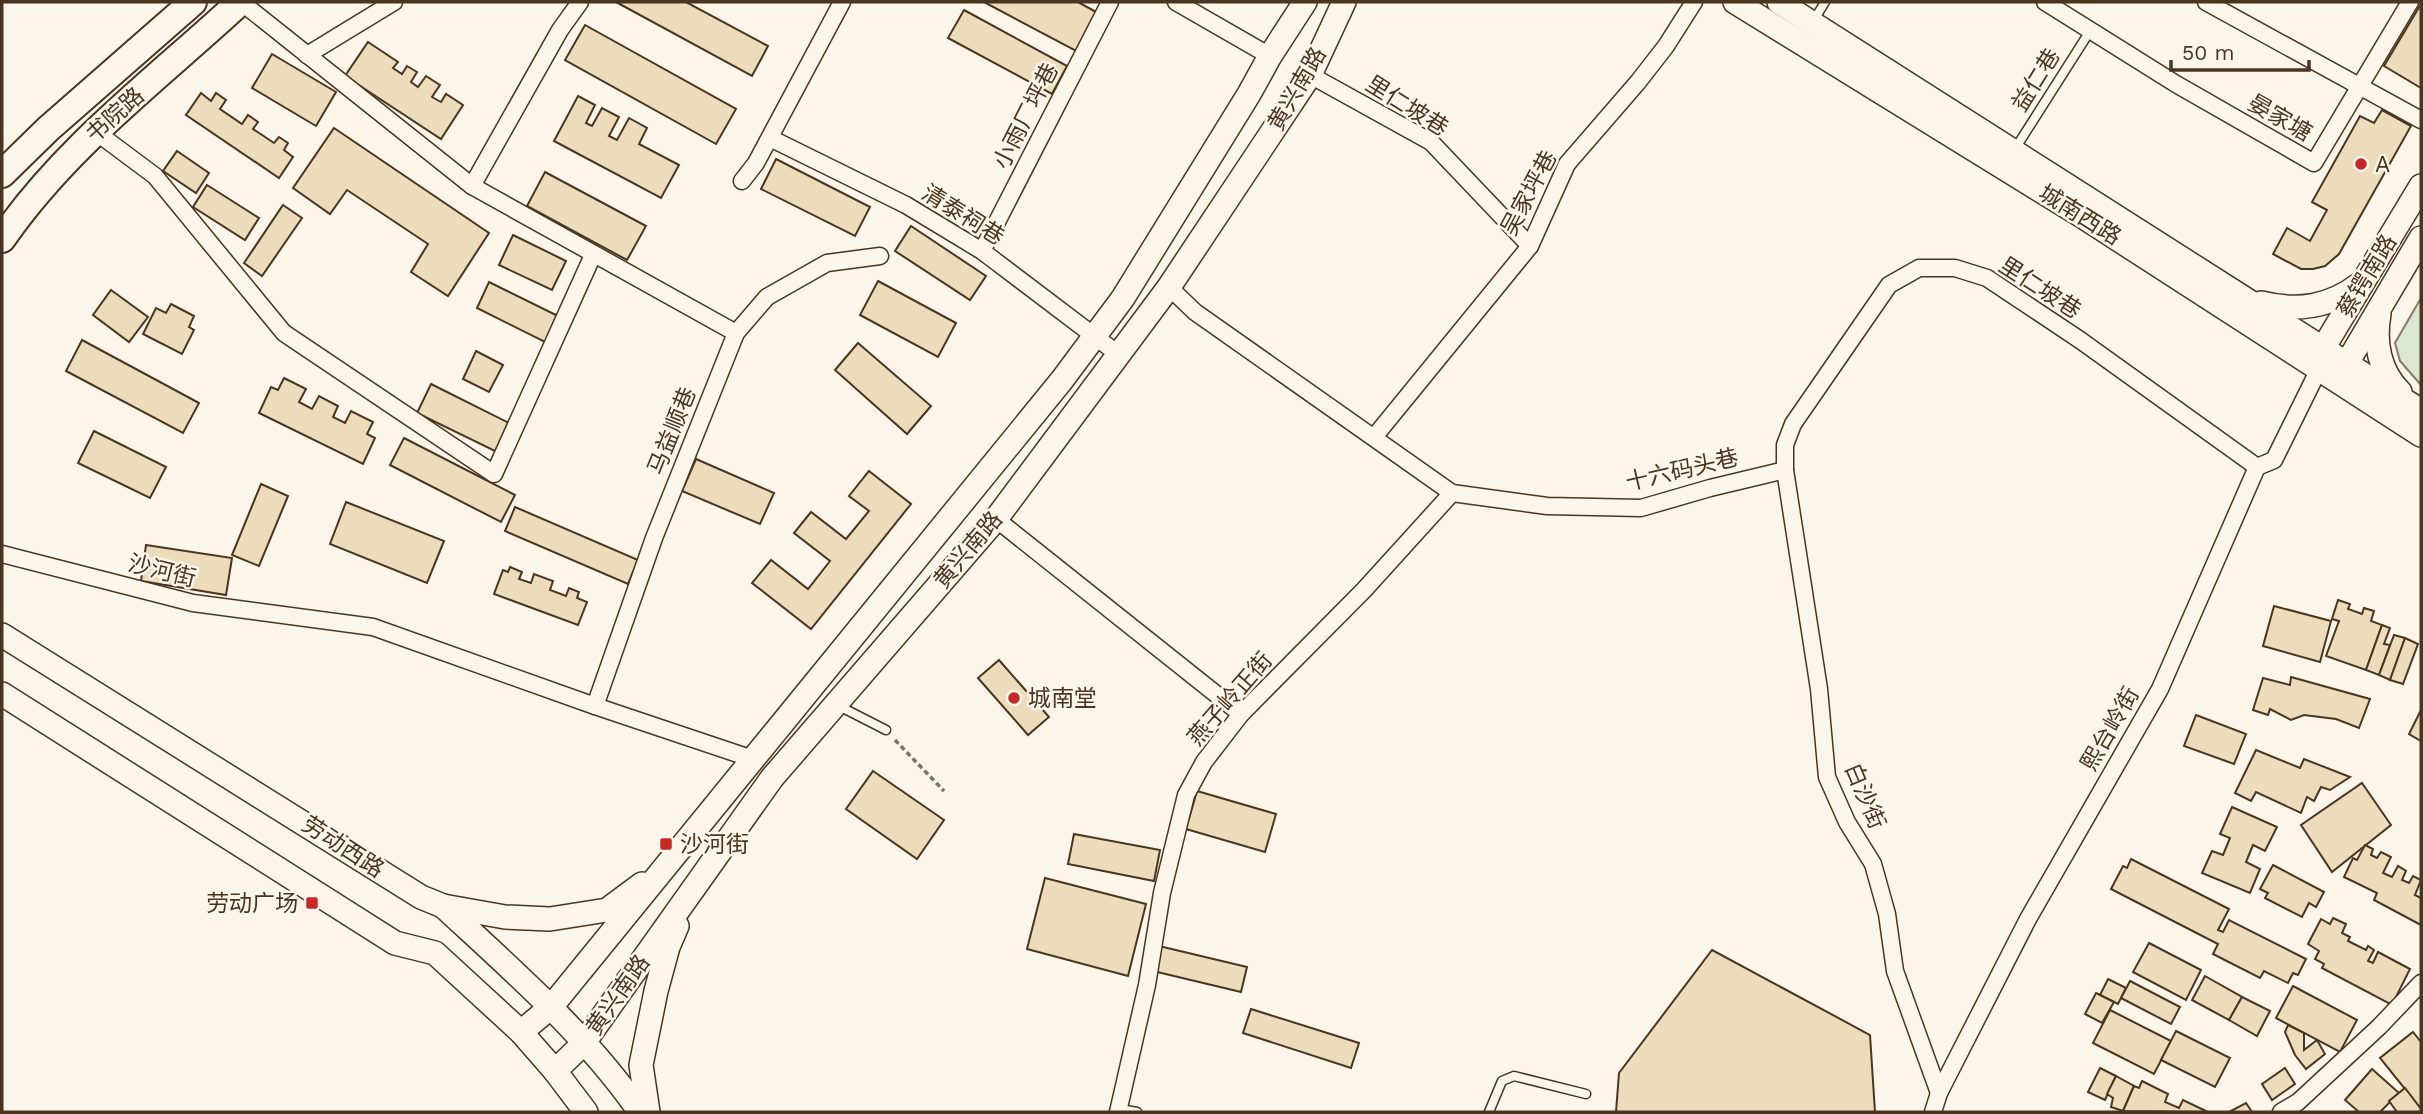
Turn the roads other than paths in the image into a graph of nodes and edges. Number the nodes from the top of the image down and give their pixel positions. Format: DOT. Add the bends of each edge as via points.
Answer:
graph roads {
  1 [pos="192,2"];
  2 [pos="240,2"];
  3 [pos="394,2"];
  4 [pos="580,2"];
  5 [pos="842,2"];
  6 [pos="1110,2"];
  7 [pos="1175,2"];
  8 [pos="1306,2"];
  9 [pos="1344,2"];
  10 [pos="1694,2"];
  11 [pos="1735,2"];
  12 [pos="1779,2"];
  13 [pos="1825,2"];
  14 [pos="2045,2"];
  15 [pos="2206,2"];
  16 [pos="2410,2"];
  17 [pos="1812,22"];
  18 [pos="2090,31"];
  19 [pos="307,55"];
  20 [pos="1270,56"];
  21 [pos="1310,75"];
  22 [pos="2359,86"];
  23 [pos="2421,120"];
  24 [pos="96,132"];
  25 [pos="770,138"];
  26 [pos="2014,150"];
  27 [pos="2,174"];
  28 [pos="742,181"];
  29 [pos="472,186"];
  30 [pos="2421,186"];
  31 [pos="2,239"];
  32 [pos="2421,239"];
  33 [pos="1530,246"];
  34 [pos="982,251"];
  35 [pos="593,255"];
  36 [pos="880,256"];
  37 [pos="2365,279"];
  38 [pos="1169,287"];
  39 [pos="2252,301"];
  40 [pos="2379,311"];
  41 [pos="736,333"];
  42 [pos="1095,336"];
  43 [pos="1118,354"];
  44 [pos="2328,365"];
  45 [pos="2416,407"];
  46 [pos="2421,435"];
  47 [pos="1374,436"];
  48 [pos="2257,467"];
  49 [pos="1785,470"];
  50 [pos="1452,492"];
  51 [pos="1792,506"];
  52 [pos="996,519"];
  53 [pos="2,554"];
  54 [pos="2,635"];
  55 [pos="2,694"];
  56 [pos="836,704"];
  57 [pos="595,706"];
  58 [pos="1241,714"];
  59 [pos="886,730"];
  60 [pos="753,759"];
  61 [pos="672,860"];
  62 [pos="693,887"];
  63 [pos="443,906"];
  64 [pos="2421,983"];
  65 [pos="551,1007"];
  66 [pos="521,1032"];
  67 [pos="583,1044"];
  68 [pos="555,1071"];
  69 [pos="1939,1093"];
  70 [pos="1586,1094"];
  71 [pos="1119,1110"];
  72 [pos="586,1112"];
  73 [pos="640,1112"];
  74 [pos="648,1112"];
  75 [pos="1137,1112"];
  76 [pos="1489,1112"];
  77 [pos="1933,1112"];
  78 [pos="2281,1112"];
  1 -- 27 [label="main road, 书院路"];
  2 -- 19 [label="street"];
  2 -- 24 [label="main road, 书院路"];
  3 -- 19 [label="street"];
  4 -- 29 [label="street"];
  5 -- 25 [label="street"];
  6 -- 34 [label="street, 小雨厂坪巷"];
  7 -- 20 [label="street"];
  8 -- 20 [label="main road, 黄兴南路"];
  9 -- 21 [label="main road, 黄兴南路"];
  10 -- 33 [label="street, 吴家坪巷" via="1638,82 1567,164"];
  11 -- 44 [label="main road, 城南西路"];
  12 -- 17 [label="main road, 城南西路"];
  13 -- 17 [label="lane"];
  14 -- 18 [label="street, 晏家塘"];
  15 -- 22 [label="street"];
  16 -- 22 [label="street"];
  17 -- 26 [label="main road, 城南西路"];
  18 -- 22 [label="street, 晏家塘" via="2314,163"];
  18 -- 26 [label="lane, 益仁巷"];
  19 -- 29 [label="street"];
  20 -- 42 [label="main road, 黄兴南路" via="1123,299"];
  21 -- 33 [label="street, 里仁坡巷" via="1431,142"];
  21 -- 38 [label="main road, 黄兴南路"];
  22 -- 23 [label="street"];
  24 -- 31 [label="main road, 书院路" via="51,176"];
  24 -- 35 [label="street" via="155,176 284,333 494,474"];
  25 -- 28 [label="street"];
  25 -- 34 [label="street, 清泰祠巷" via="906,205"];
  26 -- 39 [label="main road, 城南西路"];
  29 -- 35 [label="street"];
  30 -- 37 [label="main road, 蔡锷南路"];
  32 -- 40 [label="main road, 蔡锷南路"];
  33 -- 47 [label="street, 吴家坪巷"];
  34 -- 42 [label="street, 清泰祠巷"];
  35 -- 41 [label="street"];
  36 -- 41 [label="street, 马益顺巷" via="827,263 767,297"];
  37 -- 39 [label="main road" via="2327,303 2305,308"];
  37 -- 44 [label="main road, 蔡锷南路"];
  38 -- 43 [label="main road, 黄兴南路"];
  38 -- 47 [label="street" via="1195,312"];
  39 -- 44 [label="main road, 城南西路"];
  40 -- 44 [label="main road, 蔡锷南路"];
  40 -- 45 [label="main road" via="2376,332 2383,369"];
  41 -- 57 [label="street, 马益顺巷" via="654,538"];
  42 -- 43 [label="street, 清泰祠巷"];
  42 -- 60 [label="main road, 黄兴南路"];
  43 -- 52 [label="main road, 黄兴南路"];
  44 -- 45 [label="main road, 城南西路"];
  44 -- 46 [label="main road, 城南西路"];
  44 -- 48 [label="street, 熙台岭街" via="2274,460"];
  47 -- 50 [label="street"];
  48 -- 49 [label="street, 里仁坡巷" via="1987,278 1955,268 1919,268 1889,285 1793,424 1784,445"];
  48 -- 69 [label="street, 熙台岭街" via="2160,689 2028,919"];
  49 -- 50 [label="street, 十六码头巷" via="1641,508 1547,506"];
  49 -- 51 [label="street, 里仁坡巷"];
  50 -- 58 [label="street, 燕子岭正街" via="1364,590"];
  51 -- 69 [label="street, 白沙街" via="1827,777 1873,864 1887,914 1895,971"];
  52 -- 56 [label="main road, 黄兴南路"];
  52 -- 58 [label="street"];
  53 -- 57 [label="street, 沙河街" via="193,603 373,627"];
  54 -- 63 [label="main road, 劳动西路" via="421,897"];
  55 -- 66 [label="main road" via="395,943 435,953"];
  56 -- 59 [label="lane"];
  56 -- 62 [label="main road, 黄兴南路" via="772,778"];
  57 -- 60 [label="street, 沙河街"];
  58 -- 71 [label="street, 燕子岭正街" via="1204,762 1186,795"];
  60 -- 61 [label="main road, 黄兴南路"];
  61 -- 63 [label="main road" via="607,910 550,919"];
  61 -- 65 [label="main road, 黄兴南路"];
  62 -- 67 [label="main road, 黄兴南路"];
  62 -- 74 [label="main road" via="668,947 641,1065"];
  63 -- 65 [label="main road, 劳动西路"];
  64 -- 78 [label="street" via="2298,1102"];
  65 -- 66 [label="main road, 黄兴南路"];
  65 -- 67 [label="main road, 劳动西路"];
  66 -- 68 [label="main road"];
  67 -- 68 [label="main road, 黄兴南路"];
  67 -- 73 [label="main road, 劳动西路"];
  68 -- 72 [label="main road"];
  69 -- 77 [label="street, 熙台岭街"];
  70 -- 76 [label="lane" via="1514,1076 1502,1081"];
  71 -- 75 [label="lane"];
}
